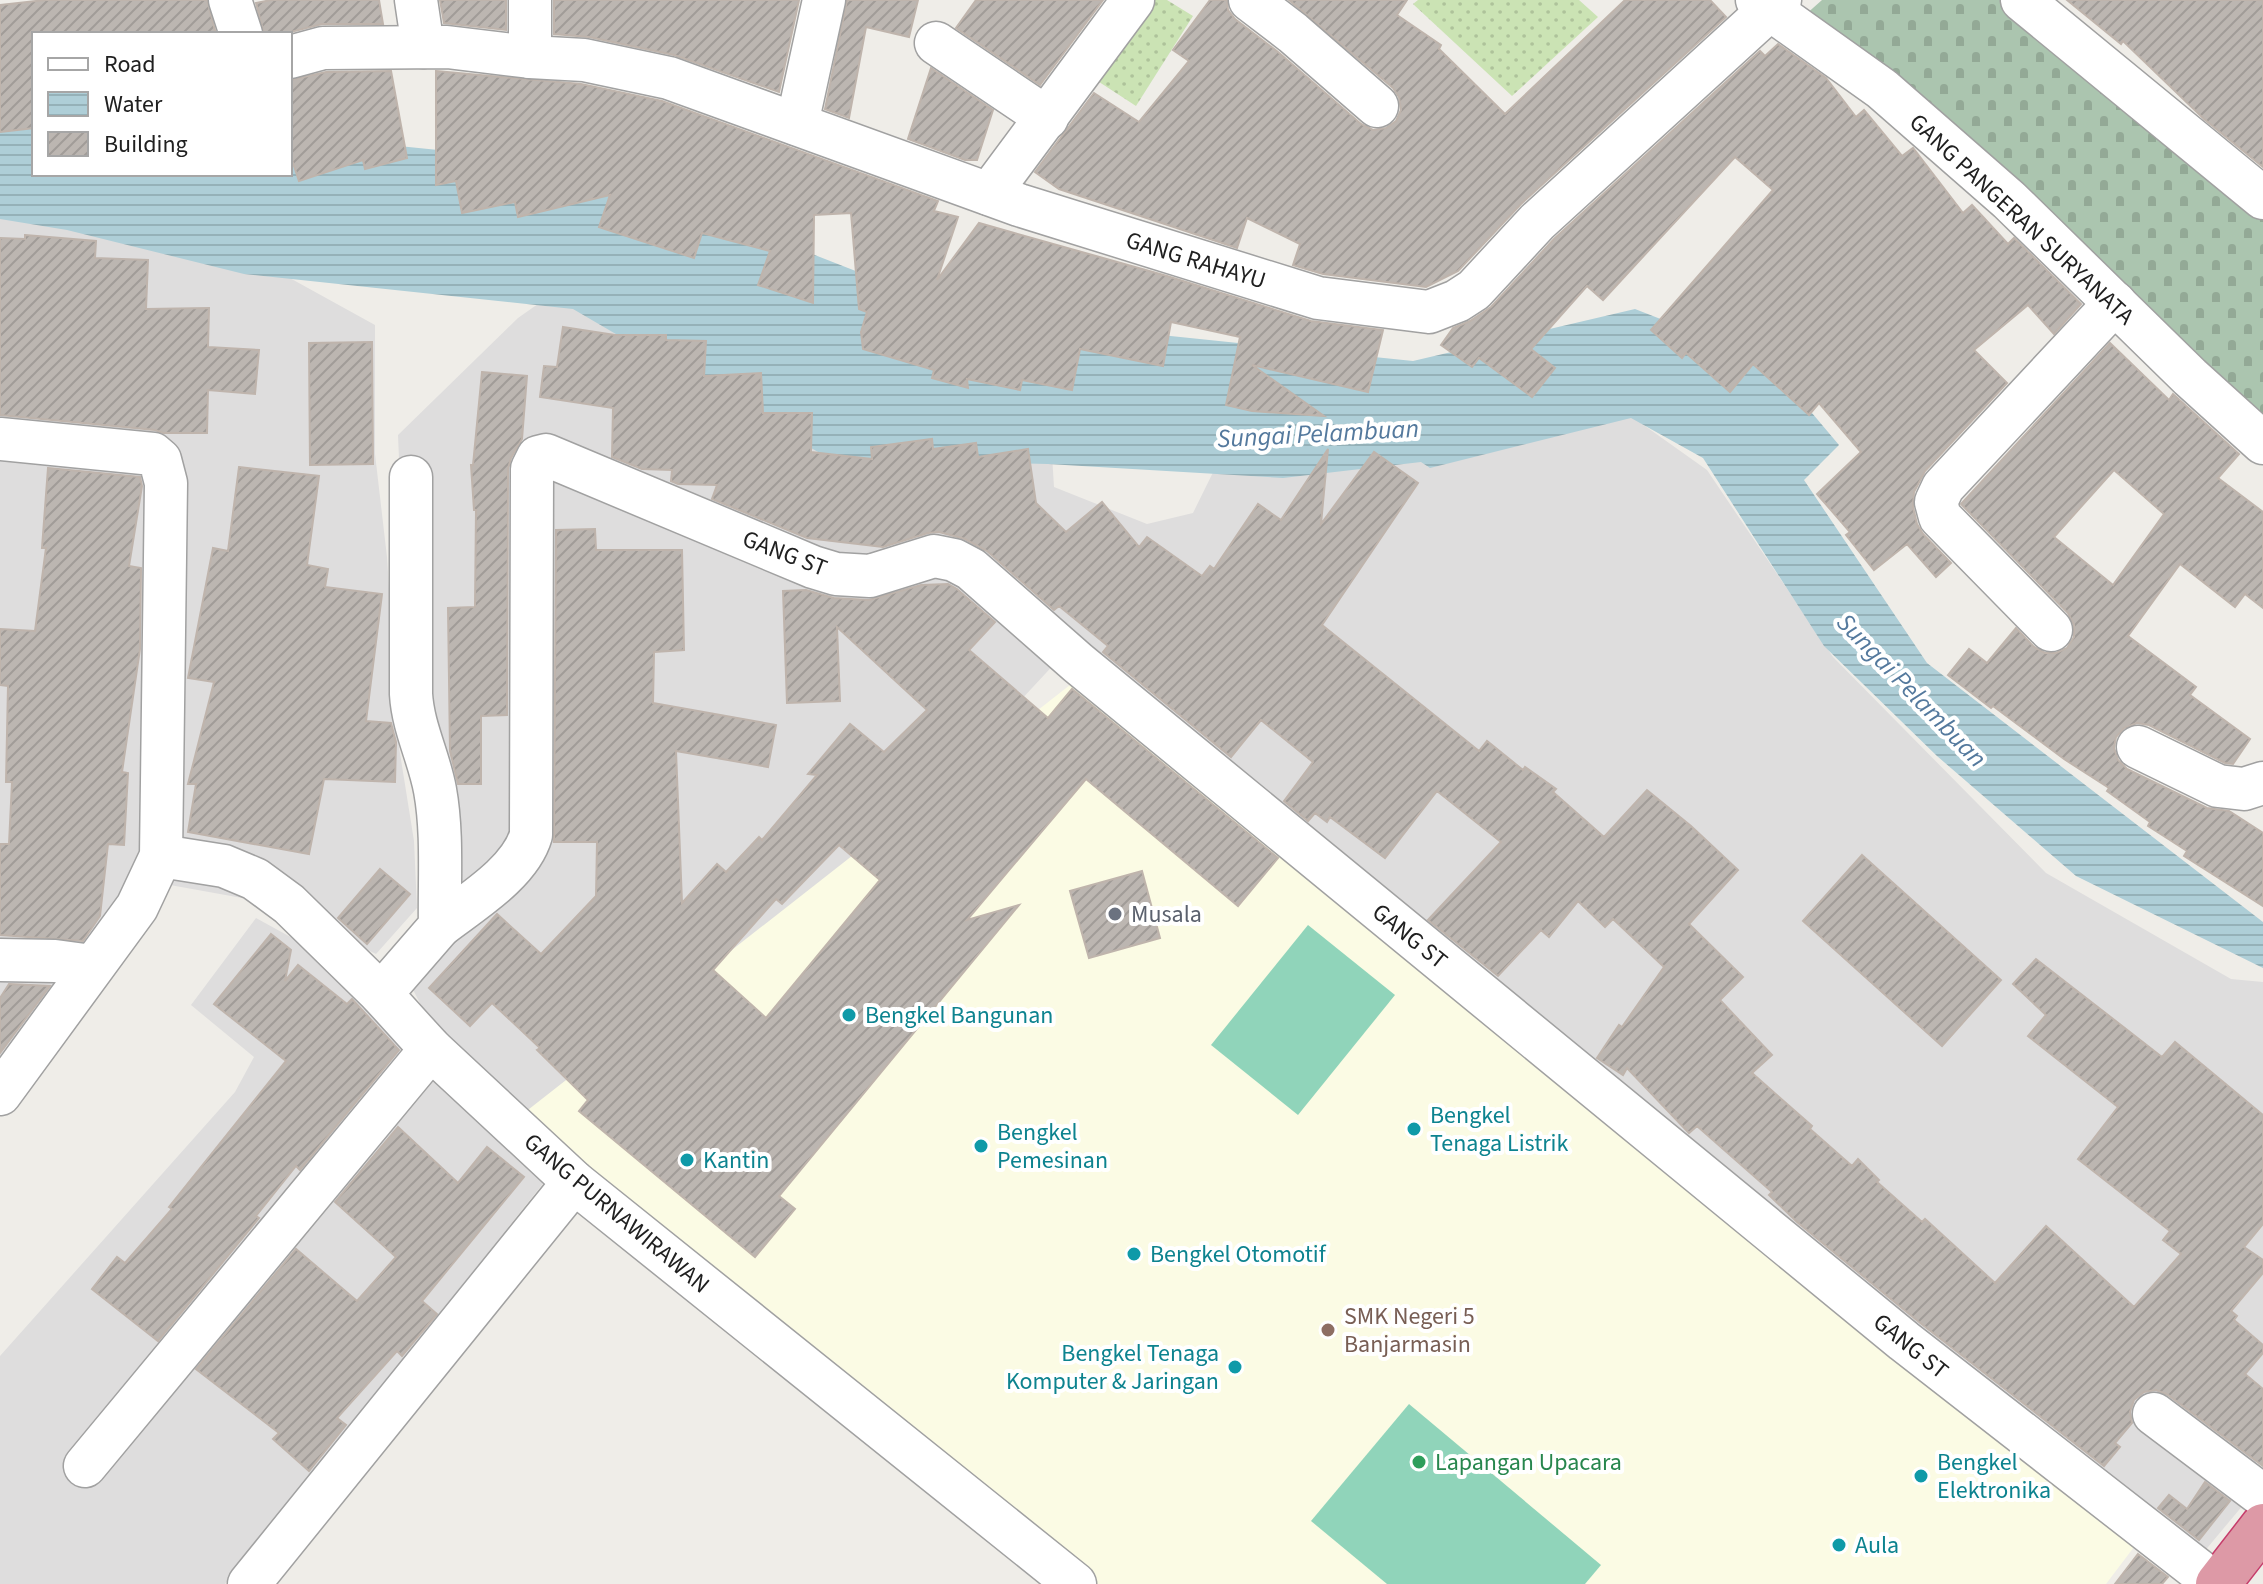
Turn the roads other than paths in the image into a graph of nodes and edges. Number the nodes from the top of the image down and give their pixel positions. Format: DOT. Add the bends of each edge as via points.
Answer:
graph roads {
  1 [pos="230,0"];
  2 [pos="416,0"];
  3 [pos="530,0"];
  4 [pos="824,0"];
  5 [pos="1133,0"];
  6 [pos="1250,0"];
  7 [pos="2022,0"];
  8 [pos="1769,3"];
  9 [pos="240,32"];
  10 [pos="936,43"];
  11 [pos="423,47"];
  12 [pos="292,56"];
  13 [pos="530,57"];
  14 [pos="1377,106"];
  15 [pos="1047,118"];
  16 [pos="797,124"];
  17 [pos="989,194"];
  18 [pos="2263,198"];
  19 [pos="2115,303"];
  20 [pos="0,439"];
  21 [pos="2263,443"];
  22 [pos="411,477"];
  23 [pos="2051,630"];
  24 [pos="2138,747"];
  25 [pos="2263,783"];
  26 [pos="161,856"];
  27 [pos="440,926"];
  28 [pos="0,960"];
  29 [pos="92,966"];
  30 [pos="381,994"];
  31 [pos="431,1049"];
  32 [pos="0,1094"];
  33 [pos="574,1182"];
  34 [pos="2154,1414"];
  35 [pos="85,1466"];
  36 [pos="2263,1496"];
  37 [pos="2263,1526"];
  38 [pos="249,1584"];
  39 [pos="1075,1584"];
  40 [pos="2217,1584"];
  1 -- 9 [label="street"];
  2 -- 11 [label="street"];
  3 -- 13 [label="street"];
  4 -- 16 [label="street"];
  5 -- 15 [label="street"];
  6 -- 14 [label="street"];
  7 -- 18 [label="street"];
  8 -- 17 [label="street, GANG RAHAYU" via="1548,211 1474,290 1429,312 1318,298"];
  8 -- 19 [label="street, GANG PANGERAN SURYANATA" via="1882,89 2009,200"];
  10 -- 15 [label="street"];
  11 -- 12 [label="street, GANG RAHAYU" via="323,48"];
  11 -- 13 [label="street, GANG RAHAYU"];
  13 -- 16 [label="street, GANG RAHAYU" via="584,60 669,78"];
  15 -- 17 [label="street"];
  16 -- 17 [label="street, GANG RAHAYU"];
  19 -- 21 [label="street, GANG PANGERAN SURYANATA"];
  19 -- 23 [label="street" via="1943,487 1936,502 1940,517"];
  20 -- 26 [label="street" via="145,451 160,460 165,472"];
  22 -- 27 [label="street" via="411,694 436,794"];
  24 -- 25 [label="street" via="2218,786 2244,789"];
  26 -- 29 [label="street" via="137,907"];
  26 -- 30 [label="street, GANG PURNAWIRAWAN" via="208,862 255,879 289,904"];
  27 -- 30 [label="street"];
  27 -- 40 [label="street, GANG ST" via="515,866 531,835 532,469 538,457 546,455 836,574 885,573 934,556 954,560 1904,1341"];
  28 -- 29 [label="street"];
  29 -- 32 [label="street"];
  30 -- 31 [label="street, GANG PURNAWIRAWAN"];
  31 -- 33 [label="street, GANG PURNAWIRAWAN"];
  31 -- 35 [label="street"];
  33 -- 38 [label="street"];
  33 -- 39 [label="street, GANG PURNAWIRAWAN"];
  34 -- 36 [label="street"];
  37 -- 40 [label="highway"];
}
